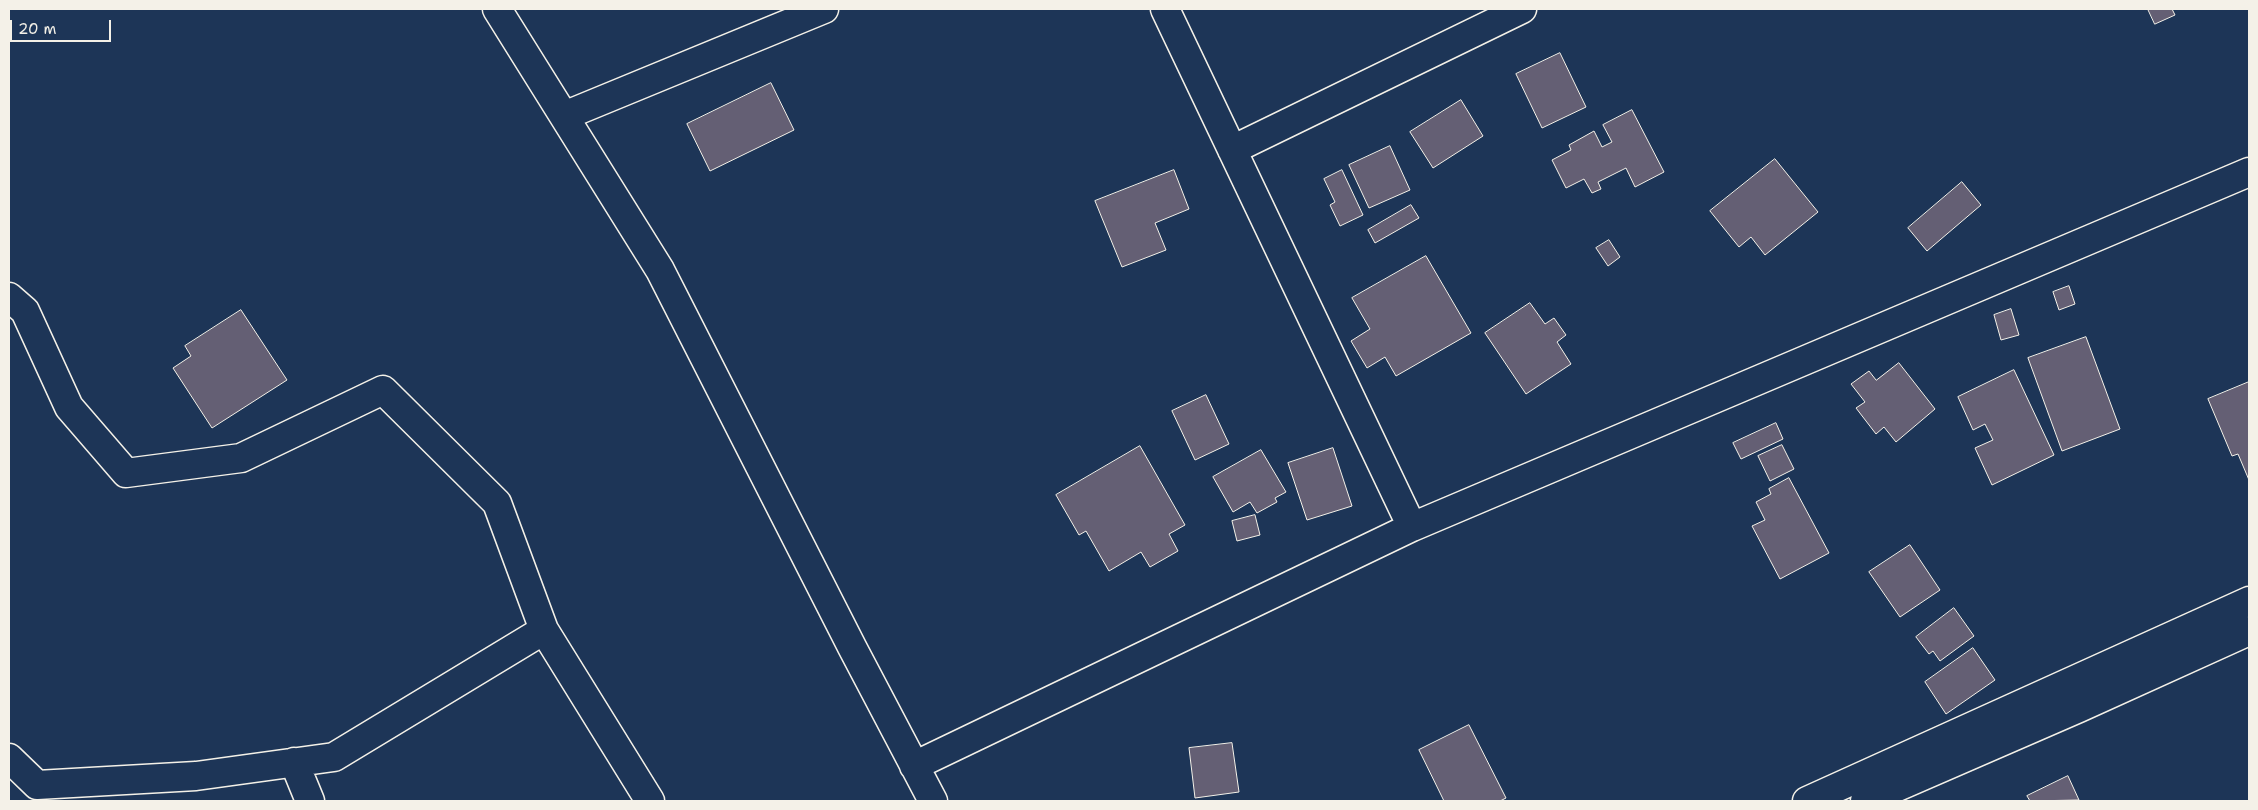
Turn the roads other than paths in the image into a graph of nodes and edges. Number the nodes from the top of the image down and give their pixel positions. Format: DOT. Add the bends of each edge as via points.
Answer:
graph roads {
  1 [pos="497,9"];
  2 [pos="824,9"];
  3 [pos="1165,9"];
  4 [pos="1522,9"];
  5 [pos="564,116"];
  6 [pos="1232,150"];
  7 [pos="2249,172"];
  8 [pos="9,297"];
  9 [pos="1412,528"];
  10 [pos="2249,601"];
  11 [pos="544,630"];
  12 [pos="2249,631"];
  13 [pos="9,758"];
  14 [pos="294,762"];
  15 [pos="914,766"];
  16 [pos="36,793"];
  17 [pos="310,801"];
  18 [pos="650,801"];
  19 [pos="933,801"];
  20 [pos="1807,801"];
  21 [pos="1865,801"];
  1 -- 5 [label="street"];
  2 -- 5 [label="street"];
  3 -- 6 [label="street"];
  4 -- 6 [label="street"];
  5 -- 15 [label="street" via="660,270"];
  6 -- 9 [label="street"];
  7 -- 9 [label="street"];
  8 -- 11 [label="street" via="25,311 70,407 126,473 242,458 383,390 497,503"];
  9 -- 15 [label="street"];
  10 -- 20 [label="street"];
  11 -- 14 [label="street" via="334,757"];
  11 -- 18 [label="street"];
  12 -- 21 [label="street"];
  13 -- 16 [label="street"];
  14 -- 16 [label="street"];
  14 -- 17 [label="street"];
  15 -- 19 [label="street"];
}
